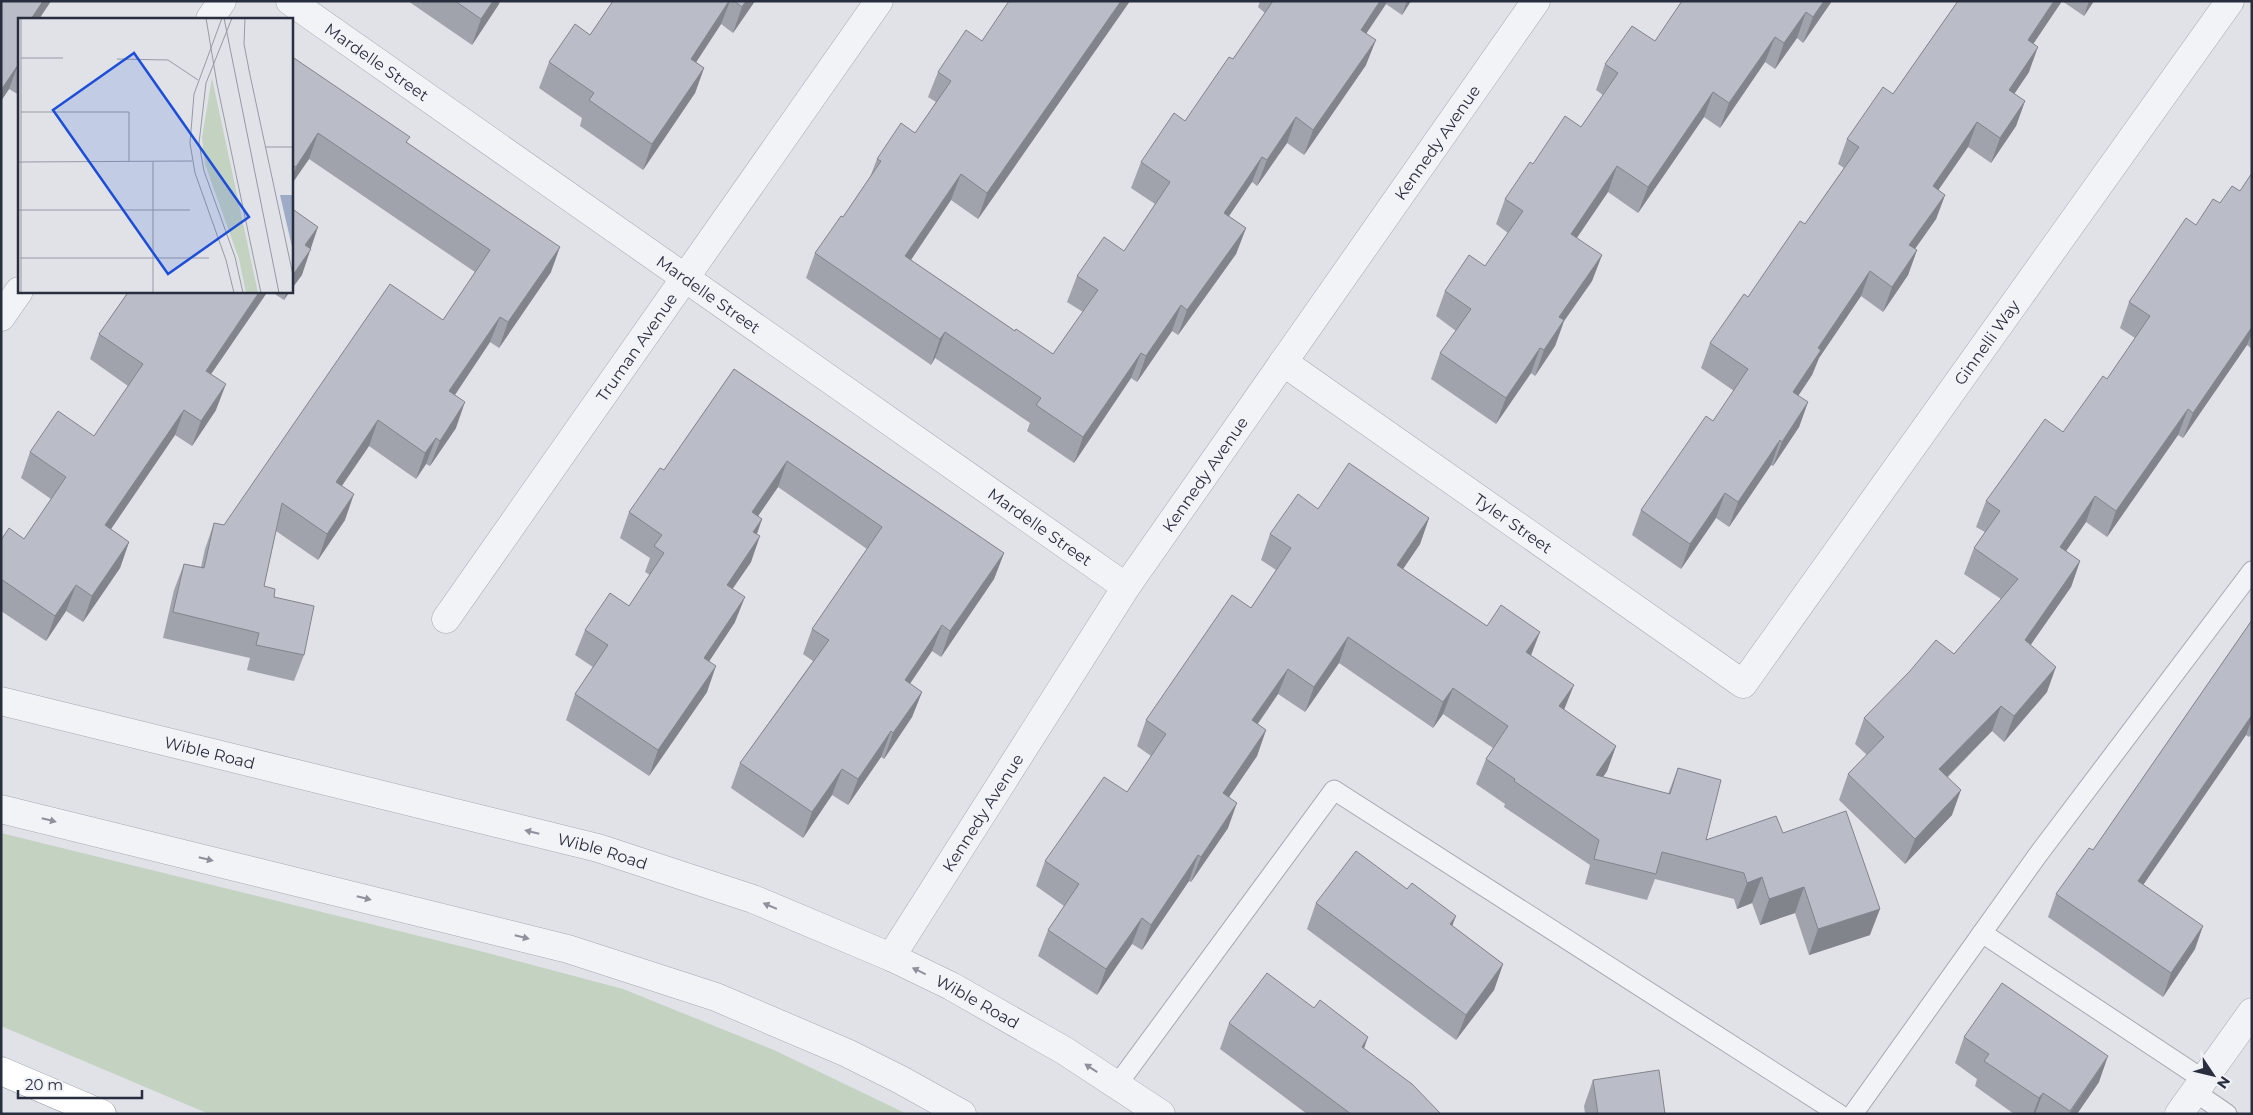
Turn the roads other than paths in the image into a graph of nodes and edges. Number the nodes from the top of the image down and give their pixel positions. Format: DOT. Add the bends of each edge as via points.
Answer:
graph roads {
  1 [pos="222,1"];
  2 [pos="290,1"];
  3 [pos="879,1"];
  4 [pos="1536,1"];
  5 [pos="2230,1"];
  6 [pos="211,18"];
  7 [pos="686,278"];
  8 [pos="18,292"];
  9 [pos="1,317"];
  10 [pos="1283,362"];
  11 [pos="2252,571"];
  12 [pos="1126,587"];
  13 [pos="446,619"];
  14 [pos="1743,684"];
  15 [pos="1,701"];
  16 [pos="1,809"];
  17 [pos="1982,933"];
  18 [pos="891,957"];
  19 [pos="2252,1012"];
  20 [pos="1,1071"];
  21 [pos="1117,1085"];
  22 [pos="2199,1086"];
  23 [pos="102,1114"];
  24 [pos="962,1114"];
  25 [pos="1161,1114"];
  26 [pos="1839,1114"];
  27 [pos="1853,1114"];
  28 [pos="2179,1114"];
  29 [pos="2227,1114"];
  1 -- 6 [label="street"];
  2 -- 7 [label="street, Mardelle Street"];
  3 -- 7 [label="street, Truman Avenue"];
  4 -- 10 [label="street, Kennedy Avenue"];
  5 -- 14 [label="street, Ginnelli Way"];
  7 -- 12 [label="street, Mardelle Street"];
  7 -- 13 [label="street, Truman Avenue"];
  8 -- 9 [label="street"];
  10 -- 12 [label="street, Kennedy Avenue"];
  10 -- 14 [label="street, Tyler Street"];
  11 -- 17 [label="lane"];
  12 -- 18 [label="street, Kennedy Avenue"];
  18 -- 15 [label="street, Wible Road, one-way" via="753,899 598,848"];
  16 -- 24 [label="street, one-way" via="568,949 716,997 847,1053"];
  17 -- 22 [label="lane"];
  17 -- 27 [label="lane"];
  21 -- 18 [label="street, Wible Road, one-way" via="1065,1051 951,986"];
  19 -- 22 [label="street"];
  20 -- 23 [label="highway"];
  21 -- 25 [label="street, Wible Road"];
  21 -- 26 [label="lane" via="1334,790"];
  22 -- 28 [label="street"];
  22 -- 29 [label="lane"];
}
